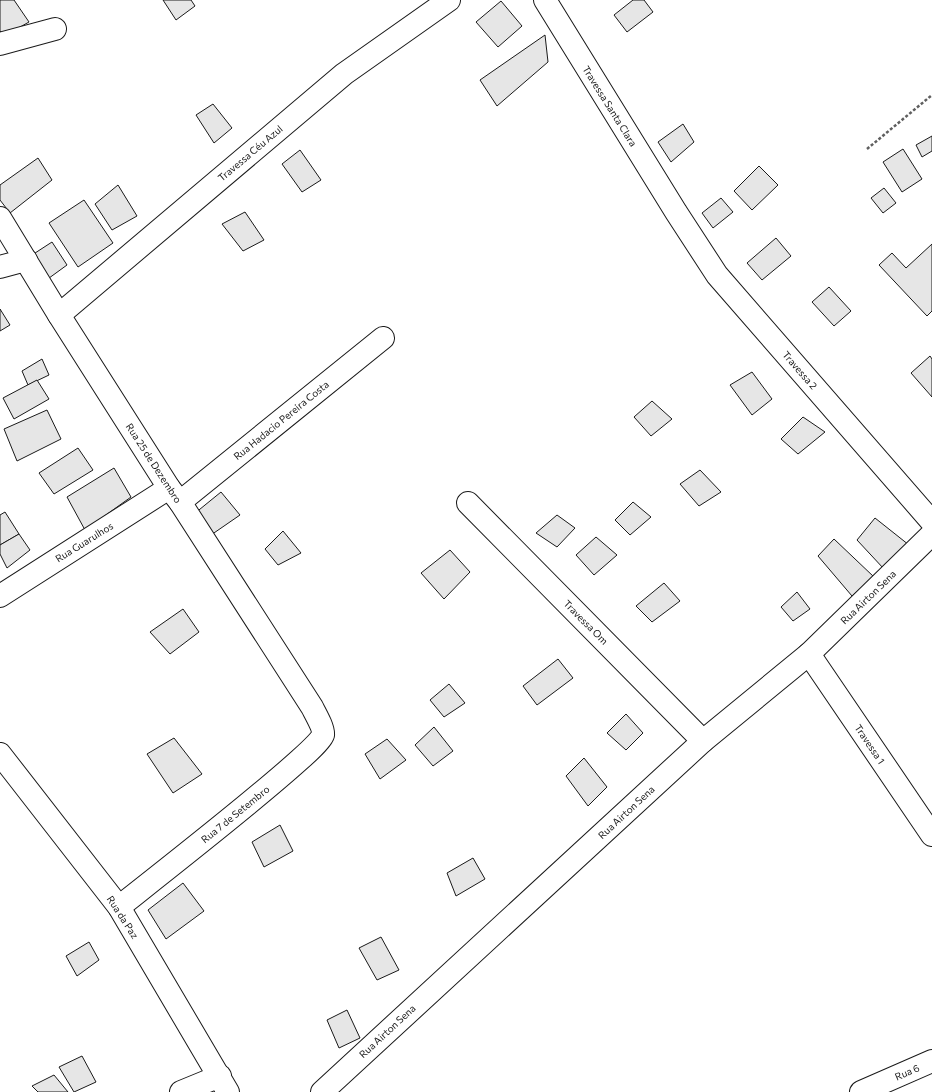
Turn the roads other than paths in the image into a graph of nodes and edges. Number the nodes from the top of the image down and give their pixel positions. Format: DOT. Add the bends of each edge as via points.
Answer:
graph roads {
  1 [pos="448,0"];
  2 [pos="545,0"];
  3 [pos="56,29"];
  4 [pos="0,44"];
  5 [pos="676,212"];
  6 [pos="0,218"];
  7 [pos="26,260"];
  8 [pos="0,267"];
  9 [pos="59,315"];
  10 [pos="383,338"];
  11 [pos="174,495"];
  12 [pos="468,503"];
  13 [pos="932,522"];
  14 [pos="932,534"];
  15 [pos="0,596"];
  16 [pos="809,654"];
  17 [pos="312,707"];
  18 [pos="703,741"];
  19 [pos="0,754"];
  20 [pos="932,834"];
  21 [pos="119,907"];
  22 [pos="932,1061"];
  23 [pos="224,1084"];
  24 [pos="181,1092"];
  25 [pos="322,1092"];
  26 [pos="861,1092"];
  1 -- 9 [label="street, Travessa Céu Azul" via="344,74"];
  2 -- 5 [label="street, Travessa Santa Clara"];
  3 -- 4 [label="street"];
  5 -- 13 [label="street, Travessa 2" via="717,275"];
  6 -- 7 [label="street, Rua 25 de Dezembro"];
  7 -- 8 [label="street"];
  7 -- 9 [label="street, Rua 25 de Dezembro"];
  9 -- 11 [label="street, Rua 25 de Dezembro"];
  10 -- 11 [label="street, Rua Hadacio Pereira Costa"];
  11 -- 15 [label="street, Rua Guarulhos"];
  11 -- 17 [label="street, Rua 25 de Dezembro"];
  12 -- 18 [label="street, Travessa Om"];
  14 -- 16 [label="street, Rua Airton Sena"];
  16 -- 18 [label="street, Rua Airton Sena"];
  16 -- 20 [label="street, Travessa 1"];
  17 -- 21 [label="street, Rua 7 de Setembro" via="323,732 317,744"];
  18 -- 25 [label="street, Rua Airton Sena"];
  19 -- 21 [label="street, Rua da Paz"];
  21 -- 23 [label="street, Rua da Paz"];
  22 -- 26 [label="street, Rua 6"];
  23 -- 24 [label="street"];
}
